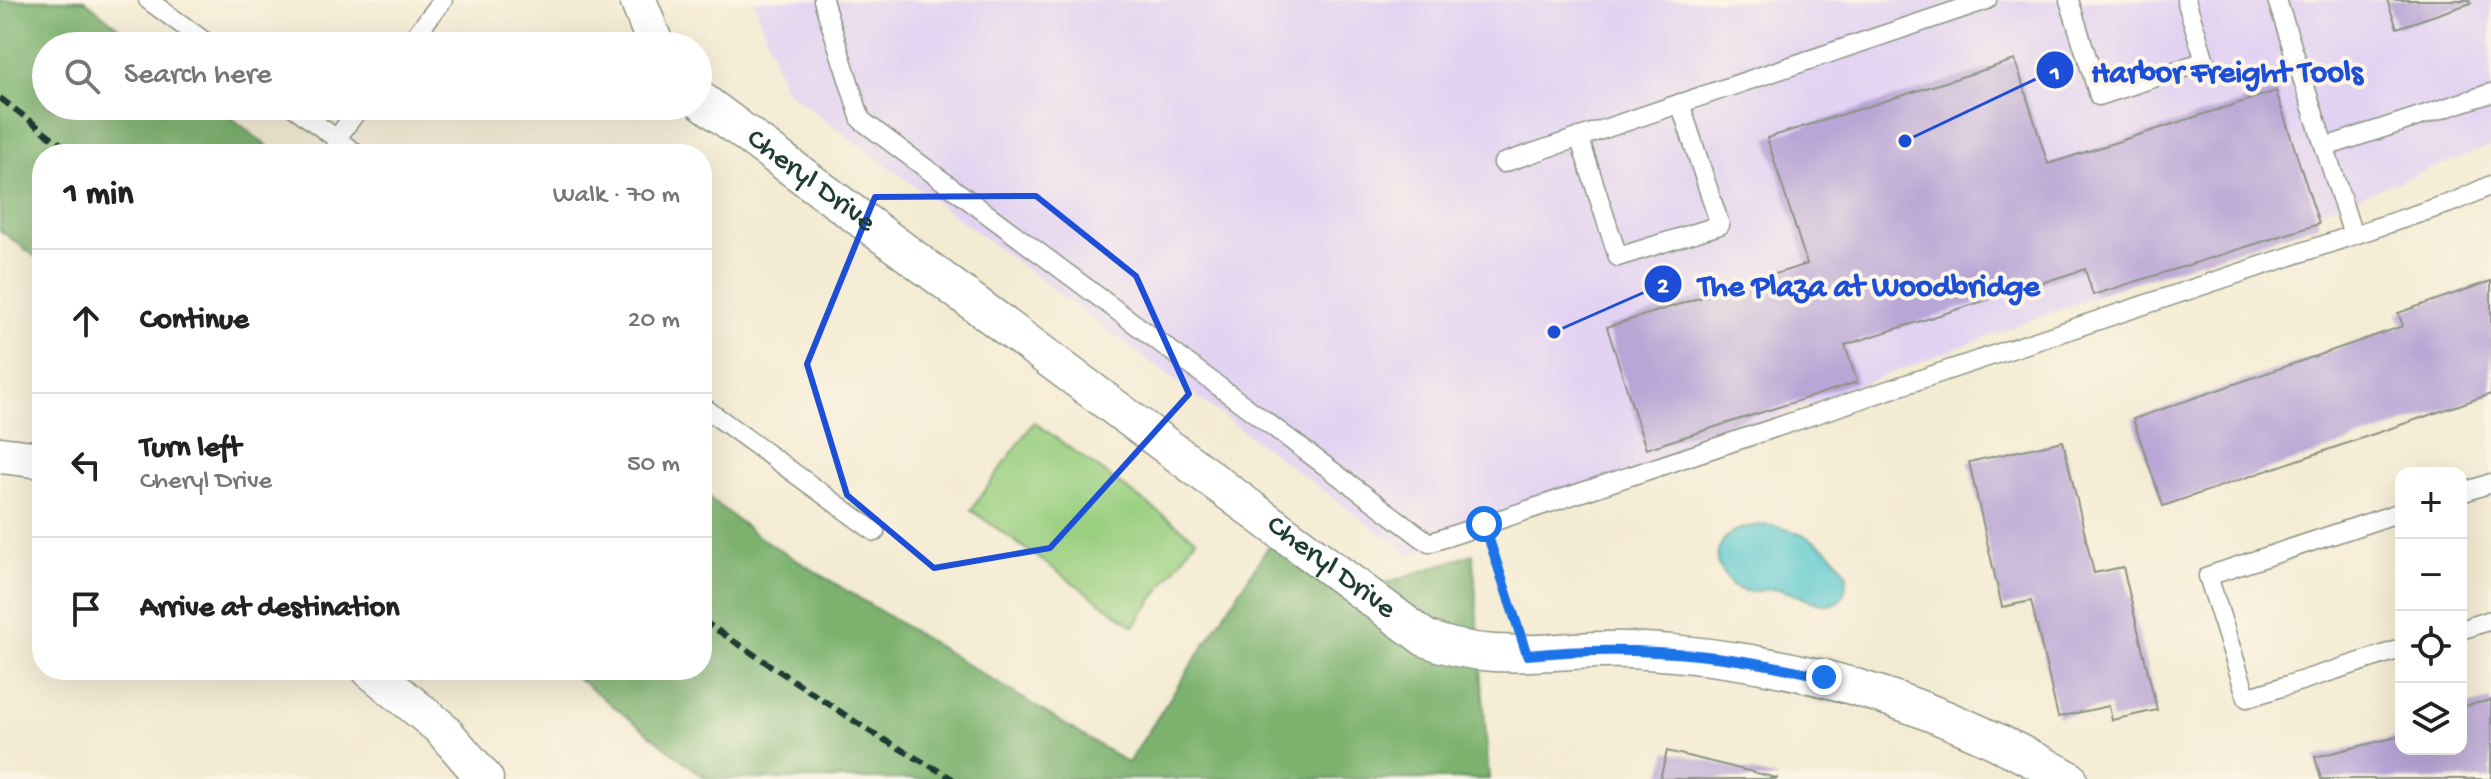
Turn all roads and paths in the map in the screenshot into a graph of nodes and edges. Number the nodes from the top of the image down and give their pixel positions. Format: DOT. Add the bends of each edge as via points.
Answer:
graph roads {
  1 [pos="148,0"];
  2 [pos="443,0"];
  3 [pos="638,0"];
  4 [pos="823,0"];
  5 [pos="1987,0"];
  6 [pos="2069,0"];
  7 [pos="2186,0"];
  8 [pos="2277,0"];
  9 [pos="192,32"];
  10 [pos="418,32"];
  11 [pos="651,32"];
  12 [pos="2491,93"];
  13 [pos="1680,103"];
  14 [pos="712,108"];
  15 [pos="311,120"];
  16 [pos="350,120"];
  17 [pos="1579,137"];
  18 [pos="336,139"];
  19 [pos="343,144"];
  20 [pos="2325,147"];
  21 [pos="1503,163"];
  22 [pos="2491,185"];
  23 [pos="2353,235"];
  24 [pos="712,413"];
  25 [pos="0,455"];
  26 [pos="32,459"];
  27 [pos="2491,483"];
  28 [pos="2467,491"];
  29 [pos="2395,514"];
  30 [pos="1484,524"];
  31 [pos="875,532"];
  32 [pos="2491,620"];
  33 [pos="2467,628"];
  34 [pos="2395,651"];
  35 [pos="1527,655"];
  36 [pos="382,680"];
  37 [pos="485,779"];
  38 [pos="2069,779"];
  1 -- 9 [label="lane"];
  2 -- 10 [label="lane"];
  3 -- 11 [label="street"];
  4 -- 30 [label="lane" via="861,120 1429,543"];
  5 -- 13 [label="lane"];
  6 -- 7 [label="lane" via="2099,96 2205,61"];
  8 -- 20 [label="lane"];
  12 -- 20 [label="lane"];
  13 -- 17 [label="lane"];
  13 -- 17 [label="lane" via="1720,225 1618,257"];
  14 -- 35 [label="street, Cheryl Drive" via="1407,628 1463,651"];
  15 -- 18 [label="lane"];
  16 -- 18 [label="lane"];
  17 -- 21 [label="lane"];
  18 -- 19 [label="lane"];
  20 -- 23 [label="lane"];
  22 -- 23 [label="lane"];
  23 -- 30 [label="lane"];
  24 -- 31 [label="lane"];
  25 -- 26 [label="street"];
  27 -- 28 [label="lane"];
  29 -- 34 [label="lane" via="2208,576 2247,698"];
  30 -- 35 [label="path"];
  32 -- 33 [label="lane"];
  35 -- 38 [label="street, Cheryl Drive" via="1630,650 1793,669 1948,717"];
  36 -- 37 [label="street" via="441,728"];
}
